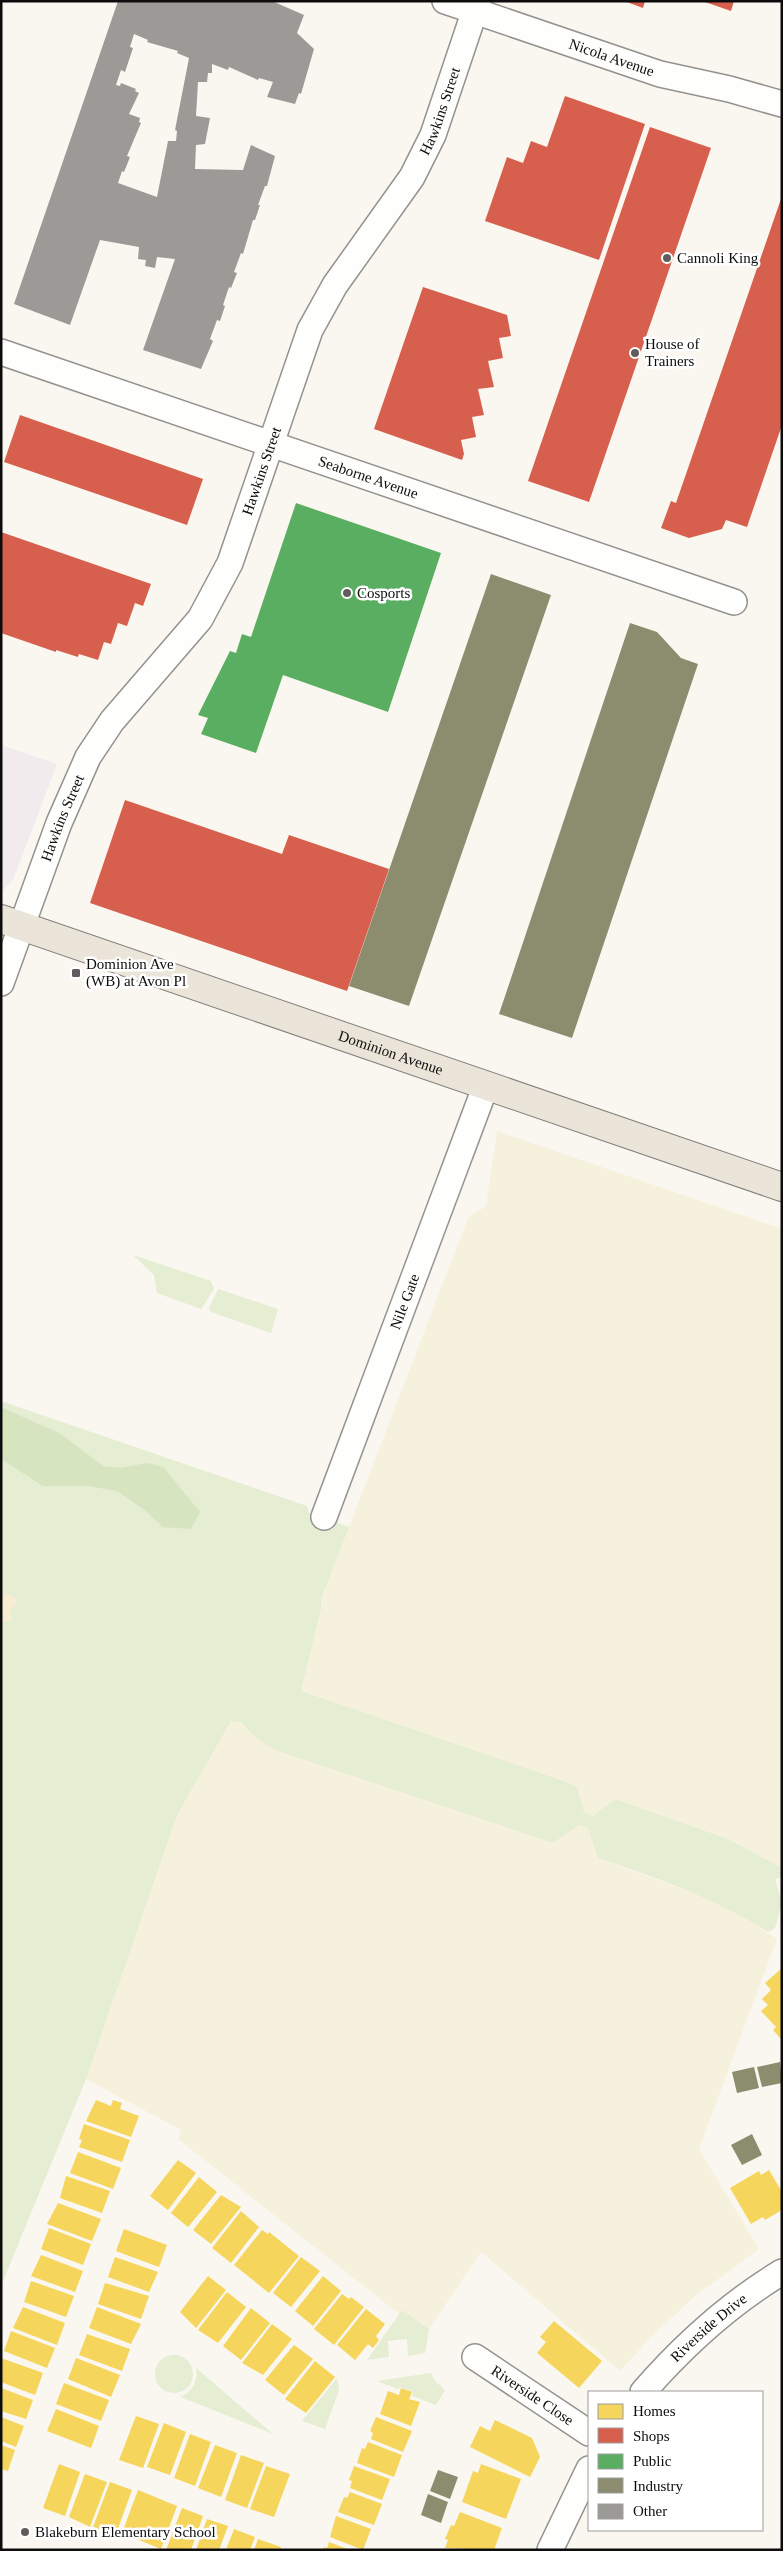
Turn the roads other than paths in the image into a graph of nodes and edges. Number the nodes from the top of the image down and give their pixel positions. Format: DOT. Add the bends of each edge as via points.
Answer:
graph roads {
  1 [pos="445,1"];
  2 [pos="476,6"];
  3 [pos="782,104"];
  4 [pos="1,352"];
  5 [pos="271,443"];
  6 [pos="734,602"];
  7 [pos="12,922"];
  8 [pos="1,983"];
  9 [pos="486,1085"];
  10 [pos="782,1187"];
  11 [pos="324,1517"];
  12 [pos="782,2272"];
  13 [pos="475,2357"];
  14 [pos="644,2391"];
  15 [pos="588,2432"];
  16 [pos="588,2471"];
  17 [pos="550,2550"];
  1 -- 2 [label="street, Nicola Avenue"];
  2 -- 3 [label="street, Nicola Avenue" via="660,74"];
  2 -- 5 [label="street, Hawkins Street" via="433,135 412,177 335,285 310,330"];
  4 -- 5 [label="street, Seaborne Avenue"];
  5 -- 6 [label="street, Seaborne Avenue"];
  5 -- 7 [label="street, Hawkins Street" via="230,563 200,619 112,721 88,757"];
  7 -- 8 [label="street, Hawkins Street"];
  7 -- 9 [label="main road, Dominion Avenue"];
  9 -- 10 [label="main road, Dominion Avenue"];
  9 -- 11 [label="street, Nile Gate"];
  12 -- 14 [label="street, Riverside Drive" via="711,2324"];
  13 -- 15 [label="street, Riverside Close"];
  16 -- 17 [label="street"];
}
